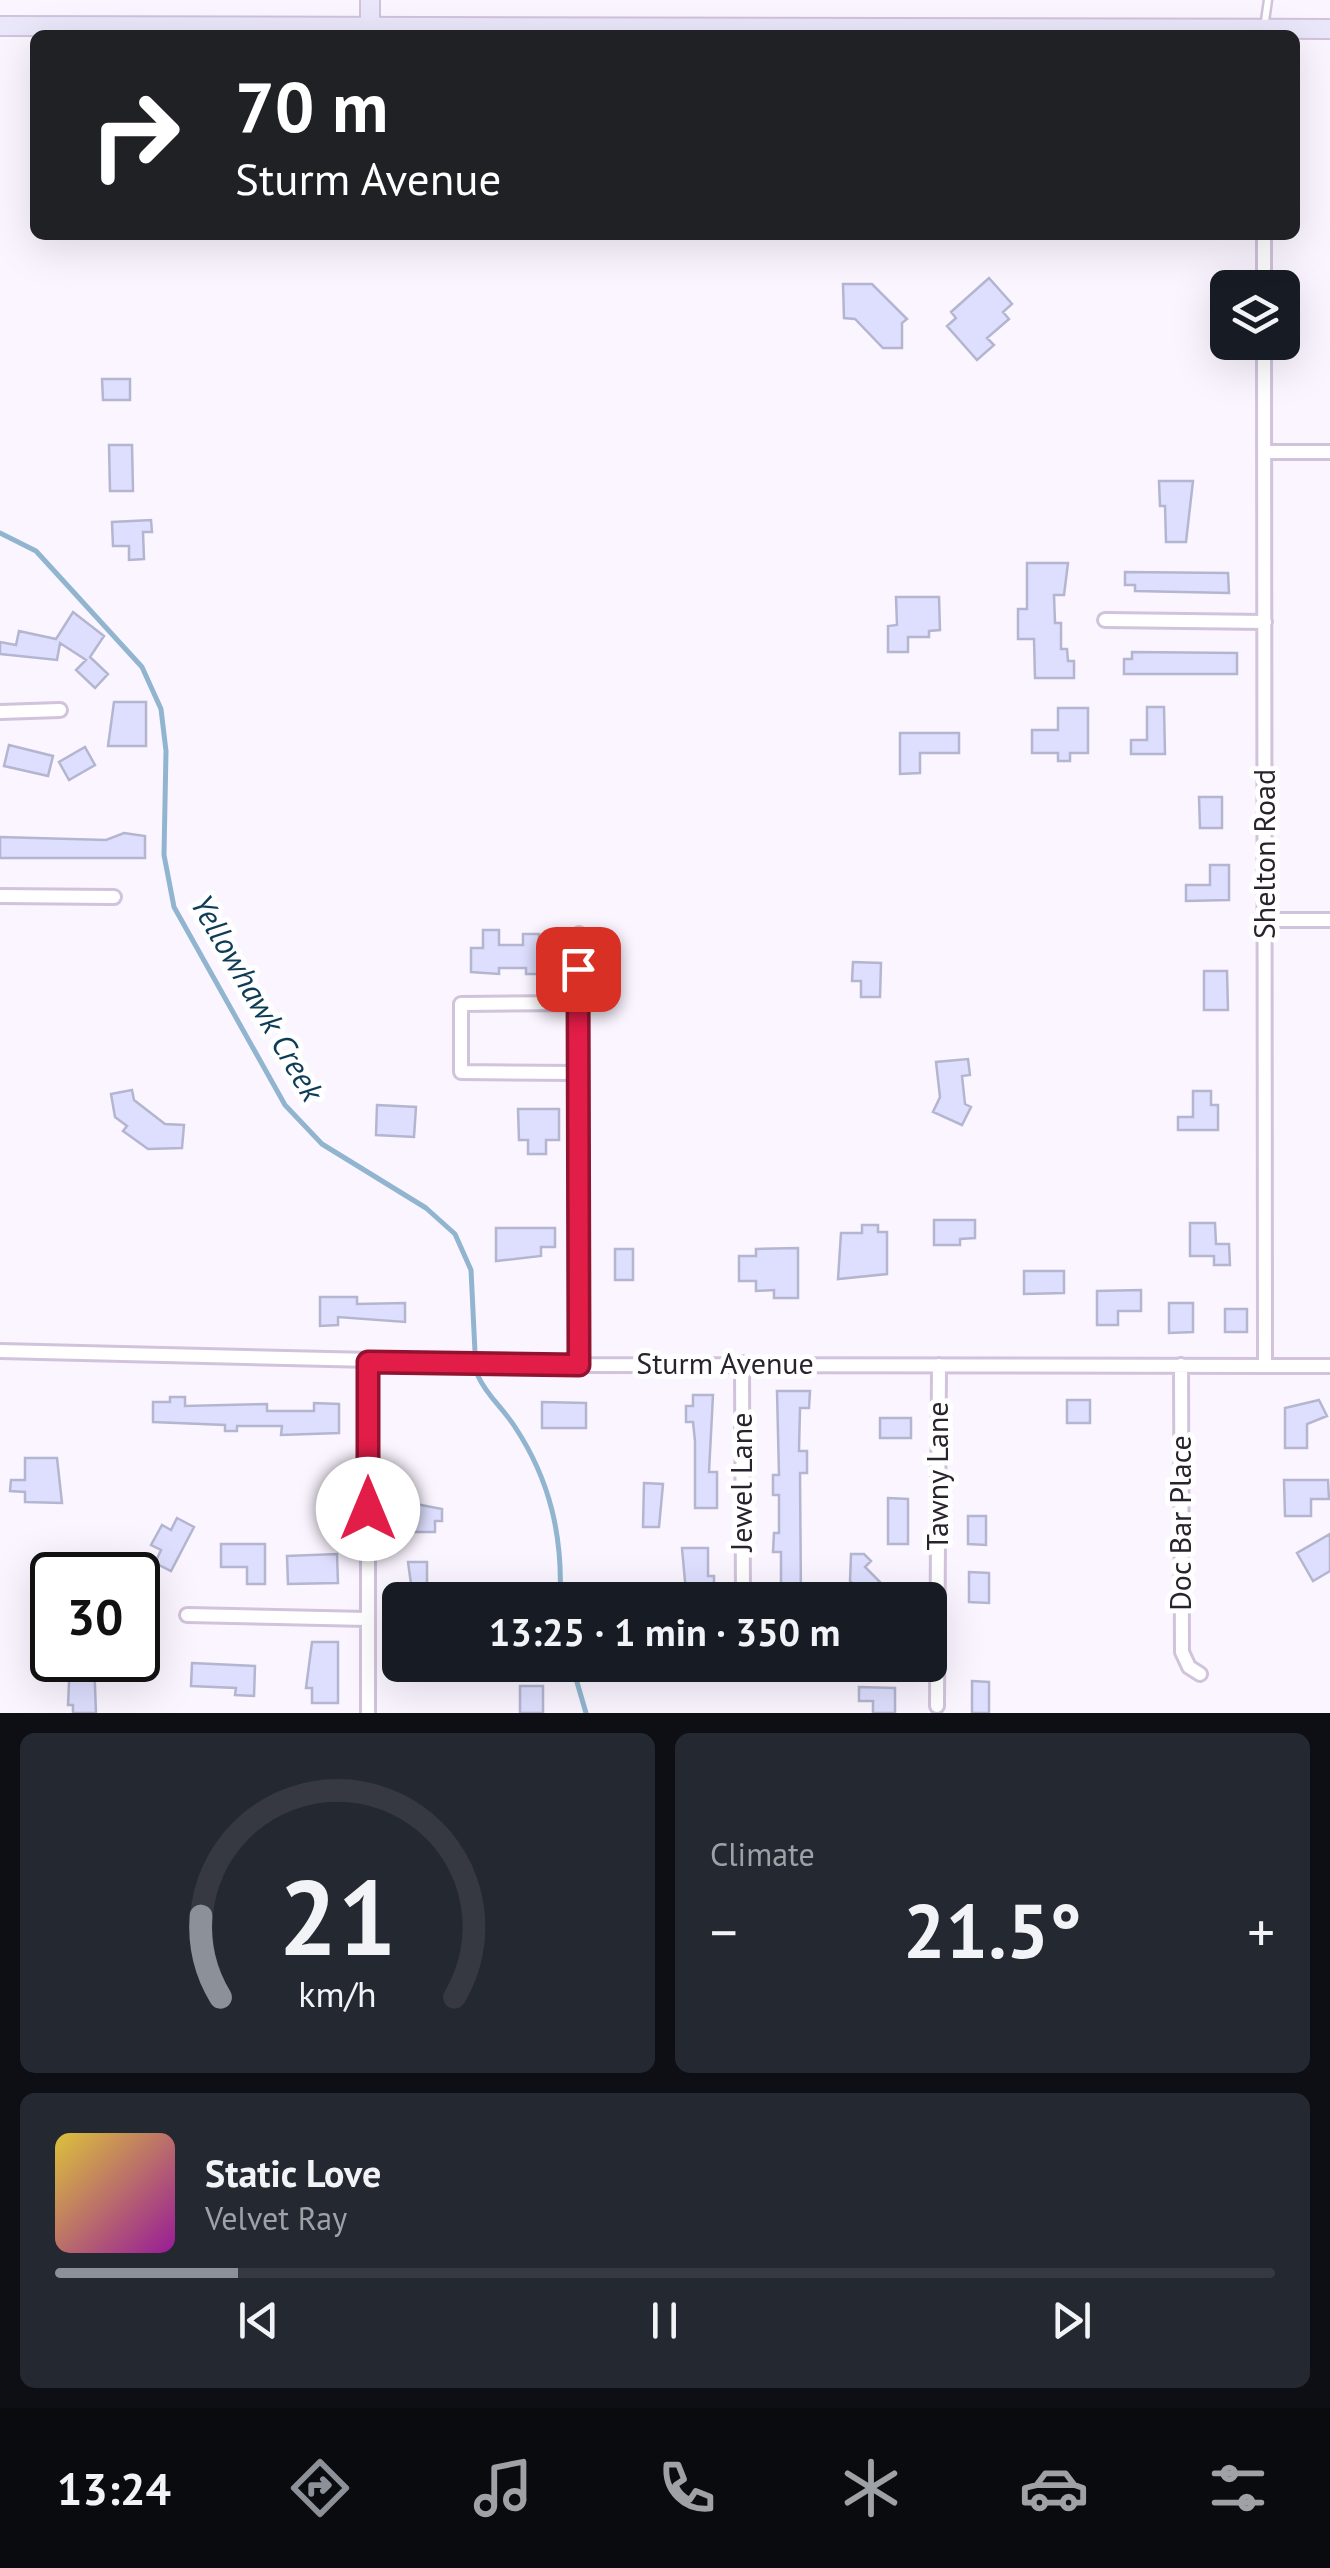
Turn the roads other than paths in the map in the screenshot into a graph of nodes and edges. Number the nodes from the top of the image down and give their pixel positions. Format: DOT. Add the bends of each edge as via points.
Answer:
graph roads {
  1 [pos="370,0"];
  2 [pos="1268,0"];
  3 [pos="0,26"];
  4 [pos="370,30"];
  5 [pos="1264,30"];
  6 [pos="1330,30"];
  7 [pos="1300,31"];
  8 [pos="1264,240"];
  9 [pos="1264,270"];
  10 [pos="1264,360"];
  11 [pos="1264,452"];
  12 [pos="1330,452"];
  13 [pos="1105,620"];
  14 [pos="1264,622"];
  15 [pos="60,710"];
  16 [pos="0,712"];
  17 [pos="0,896"];
  18 [pos="114,897"];
  19 [pos="1265,920"];
  20 [pos="1330,920"];
  21 [pos="579,934"];
  22 [pos="576,1003"];
  23 [pos="577,1073"];
  24 [pos="0,1351"];
  25 [pos="368,1362"];
  26 [pos="742,1363"];
  27 [pos="579,1365"];
  28 [pos="938,1365"];
  29 [pos="1181,1365"];
  30 [pos="1265,1365"];
  31 [pos="1330,1366"];
  32 [pos="743,1582"];
  33 [pos="187,1615"];
  34 [pos="368,1619"];
  35 [pos="1200,1674"];
  36 [pos="937,1706"];
  37 [pos="368,1713"];
  1 -- 4 [label="main road"];
  2 -- 5 [label="lane"];
  3 -- 4 [label="main road"];
  6 -- 7 [label="main road"];
  8 -- 9 [label="street"];
  10 -- 11 [label="street, Shelton Road"];
  11 -- 12 [label="street"];
  11 -- 14 [label="street, Shelton Road"];
  13 -- 14 [label="street"];
  14 -- 19 [label="street, Shelton Road"];
  15 -- 16 [label="street"];
  17 -- 18 [label="street"];
  19 -- 20 [label="street"];
  19 -- 30 [label="street, Shelton Road"];
  21 -- 22 [label="street"];
  22 -- 23 [label="street"];
  22 -- 23 [label="street" via="462,1004 461,1072"];
  23 -- 27 [label="street"];
  24 -- 25 [label="street, Sturm Avenue"];
  25 -- 27 [label="street, Sturm Avenue"];
  25 -- 34 [label="street"];
  26 -- 27 [label="street, Sturm Avenue"];
  26 -- 28 [label="street, Sturm Avenue"];
  26 -- 32 [label="street, Jewel Lane"];
  28 -- 29 [label="street, Sturm Avenue"];
  28 -- 36 [label="street, Tawny Lane"];
  29 -- 30 [label="street, Sturm Avenue"];
  29 -- 35 [label="street, Doc Bar Place" via="1182,1652"];
  30 -- 31 [label="street, Sturm Avenue"];
  33 -- 34 [label="street"];
  34 -- 37 [label="street"];
}
